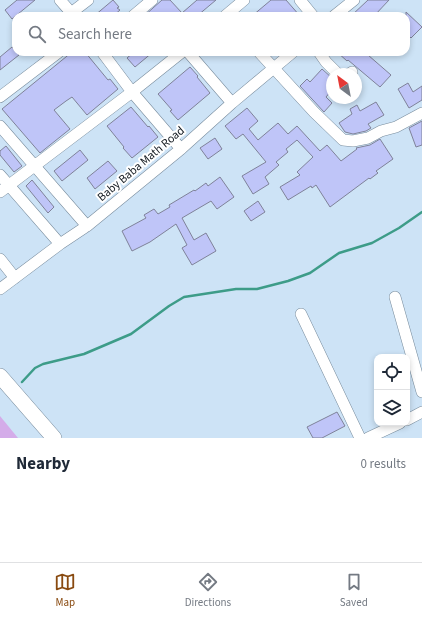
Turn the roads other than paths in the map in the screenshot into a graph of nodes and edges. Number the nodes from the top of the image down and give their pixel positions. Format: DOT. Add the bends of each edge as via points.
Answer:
graph roads {
  1 [pos="60,0"];
  2 [pos="88,0"];
  3 [pos="152,0"];
  4 [pos="244,0"];
  5 [pos="300,0"];
  6 [pos="354,0"];
  7 [pos="70,12"];
  8 [pos="75,12"];
  9 [pos="138,12"];
  10 [pos="230,12"];
  11 [pos="309,12"];
  12 [pos="339,12"];
  13 [pos="54,56"];
  14 [pos="105,56"];
  15 [pos="177,56"];
  16 [pos="191,56"];
  17 [pos="263,56"];
  18 [pos="289,56"];
  19 [pos="322,56"];
  20 [pos="332,68"];
  21 [pos="274,69"];
  22 [pos="132,92"];
  23 [pos="0,97"];
  24 [pos="232,103"];
  25 [pos="422,113"];
  26 [pos="0,126"];
  27 [pos="181,149"];
  28 [pos="35,165"];
  29 [pos="0,175"];
  30 [pos="4,188"];
  31 [pos="87,226"];
  32 [pos="60,244"];
  33 [pos="0,258"];
  34 [pos="15,278"];
  35 [pos="0,289"];
  36 [pos="395,297"];
  37 [pos="301,314"];
  38 [pos="0,376"];
  39 [pos="0,388"];
  40 [pos="422,392"];
  41 [pos="422,412"];
  42 [pos="410,418"];
  43 [pos="394,426"];
  44 [pos="43,438"];
  45 [pos="54,438"];
  46 [pos="360,438"];
  47 [pos="368,438"];
  1 -- 7 [label="street"];
  2 -- 8 [label="street"];
  3 -- 9 [label="street"];
  4 -- 10 [label="street"];
  5 -- 11 [label="street"];
  6 -- 12 [label="street"];
  13 -- 23 [label="street"];
  14 -- 22 [label="street"];
  15 -- 22 [label="street"];
  16 -- 24 [label="street"];
  17 -- 21 [label="street"];
  18 -- 21 [label="street, Baby Baba Math Road"];
  19 -- 20 [label="street"];
  21 -- 24 [label="street, Baby Baba Math Road"];
  21 -- 25 [label="street" via="343,140 368,138"];
  22 -- 27 [label="street"];
  22 -- 28 [label="street"];
  24 -- 27 [label="street, Baby Baba Math Road"];
  26 -- 28 [label="street"];
  27 -- 31 [label="street, Baby Baba Math Road"];
  28 -- 30 [label="street"];
  28 -- 31 [label="street"];
  29 -- 30 [label="street"];
  30 -- 32 [label="street"];
  31 -- 32 [label="street, Baby Baba Math Road"];
  32 -- 34 [label="street, Baby Baba Math Road"];
  33 -- 34 [label="street"];
  34 -- 35 [label="street, Baby Baba Math Road"];
  36 -- 40 [label="street"];
  37 -- 46 [label="street"];
  38 -- 45 [label="main road"];
  39 -- 44 [label="main road"];
  41 -- 42 [label="street"];
  43 -- 47 [label="street"];
}
